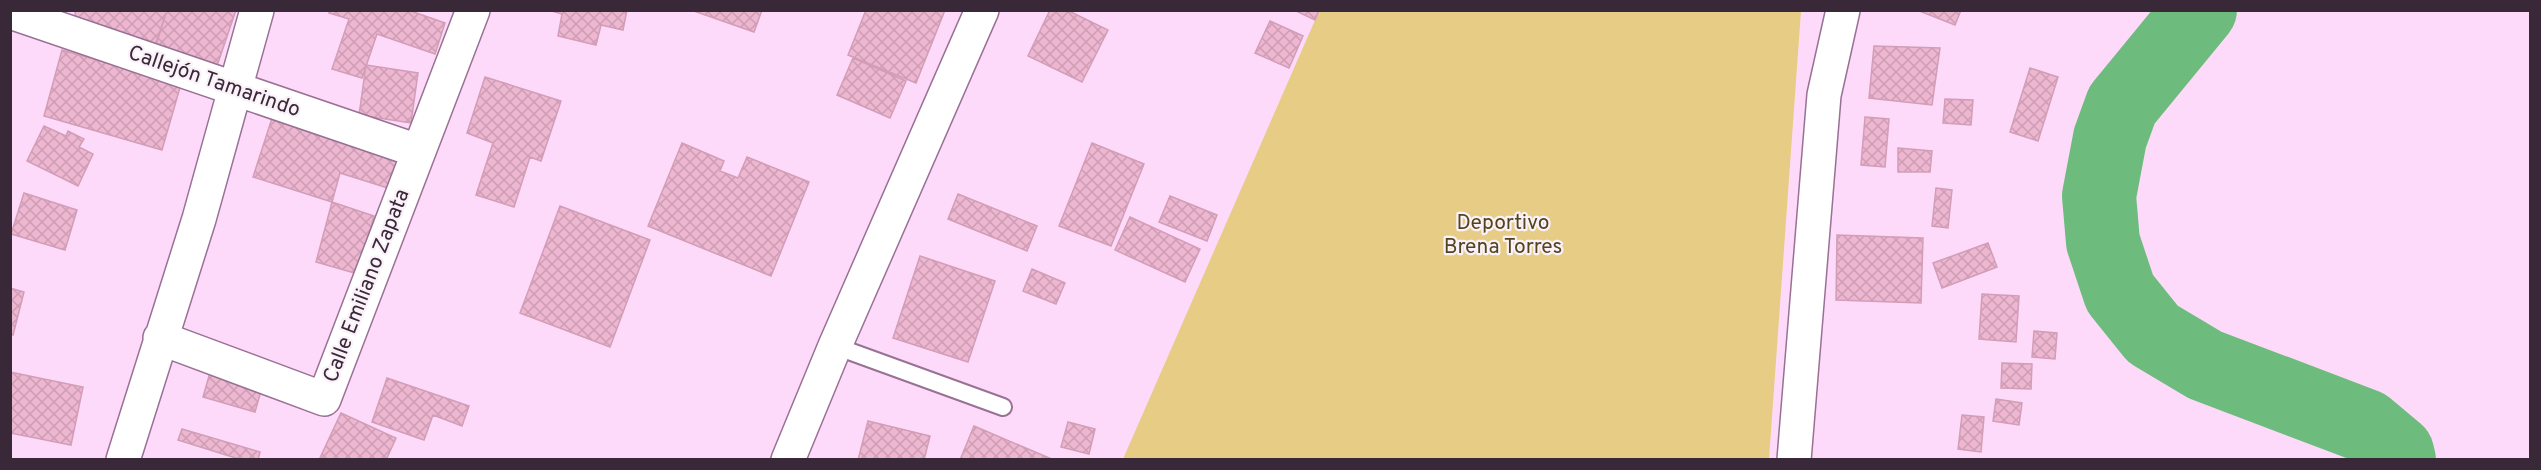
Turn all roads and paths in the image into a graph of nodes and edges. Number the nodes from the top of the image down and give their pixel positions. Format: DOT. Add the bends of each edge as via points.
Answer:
graph roads {
  1 [pos="257,10"];
  2 [pos="473,10"];
  3 [pos="982,10"];
  4 [pos="1843,10"];
  5 [pos="10,12"];
  6 [pos="235,89"];
  7 [pos="418,151"];
  8 [pos="160,338"];
  9 [pos="835,346"];
  10 [pos="1003,407"];
  11 [pos="123,459"];
  12 [pos="788,459"];
  13 [pos="1794,459"];
  1 -- 6 [label="street"];
  2 -- 7 [label="street, Calle Emiliano Zapata"];
  3 -- 9 [label="street"];
  4 -- 13 [label="street" via="1824,94"];
  5 -- 6 [label="street, Callejón Tamarindo"];
  6 -- 7 [label="street, Callejón Tamarindo"];
  6 -- 8 [label="street" via="199,219"];
  7 -- 8 [label="street, Calle Emiliano Zapata" via="324,399"];
  8 -- 11 [label="street"];
  9 -- 10 [label="lane"];
  9 -- 12 [label="street"];
}
